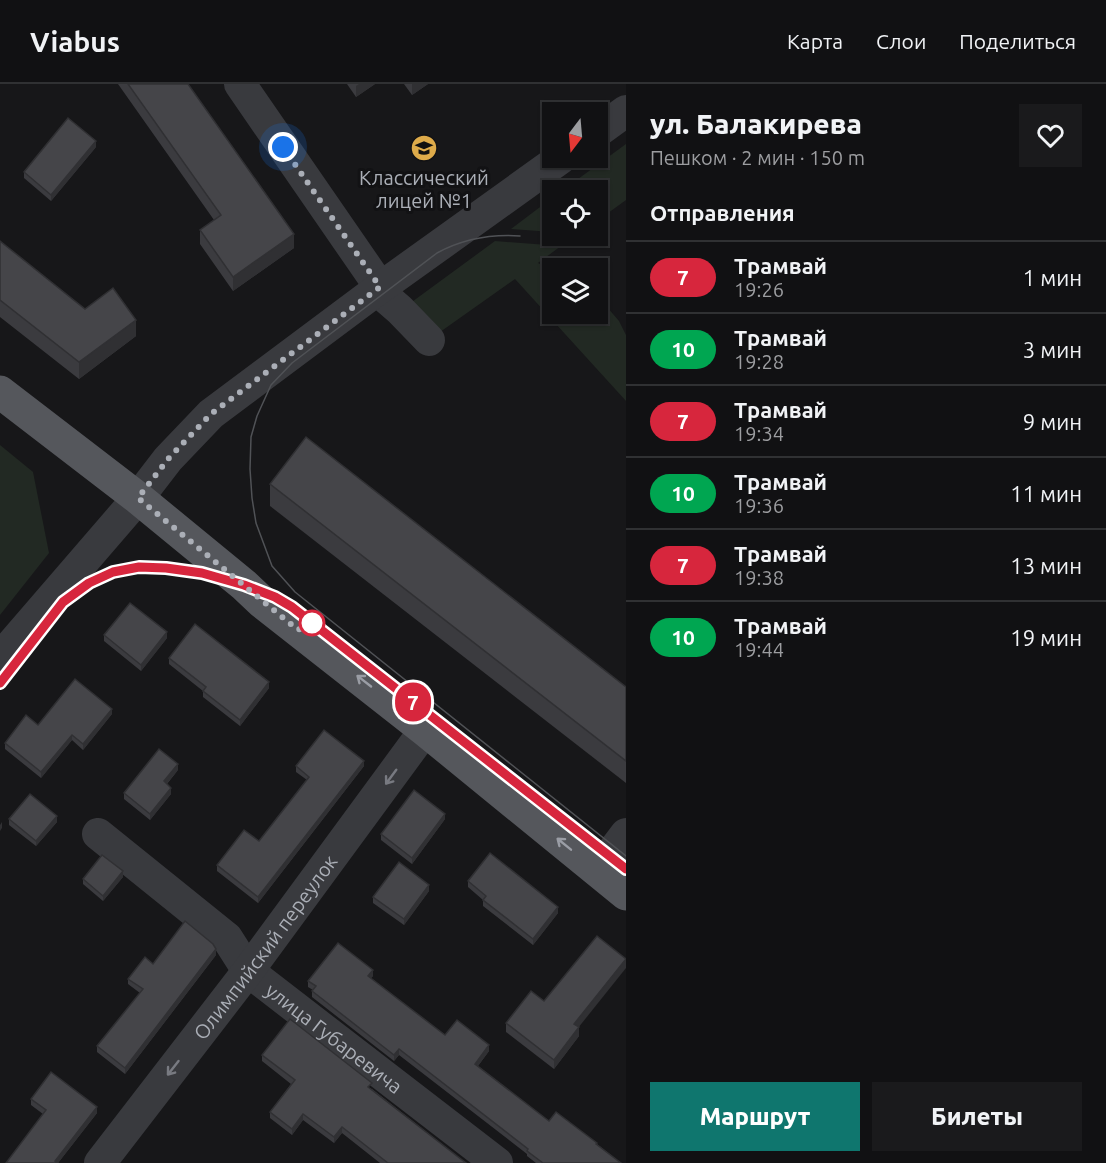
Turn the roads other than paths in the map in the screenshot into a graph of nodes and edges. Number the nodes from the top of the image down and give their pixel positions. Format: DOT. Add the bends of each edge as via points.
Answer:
graph roads {
  1 [pos="248,87"];
  2 [pos="626,111"];
  3 [pos="608,124"];
  4 [pos="547,168"];
  5 [pos="379,288"];
  6 [pos="429,340"];
  7 [pos="0,392"];
  8 [pos="138,498"];
  9 [pos="0,658"];
  10 [pos="425,730"];
  11 [pos="98,834"];
  12 [pos="626,834"];
  13 [pos="598,871"];
  14 [pos="626,894"];
  15 [pos="248,971"];
  16 [pos="100,1163"];
  17 [pos="497,1163"];
  1 -- 5 [label="street"];
  2 -- 3 [label="street"];
  4 -- 5 [label="street"];
  5 -- 6 [label="street"];
  5 -- 8 [label="street" via="211,414"];
  7 -- 8 [label="main road"];
  8 -- 9 [label="street"];
  10 -- 8 [label="main road, one-way"];
  13 -- 10 [label="main road, one-way"];
  10 -- 15 [label="street, Олимпийский переулок, one-way"];
  11 -- 15 [label="street, улица Губаревича" via="227,938"];
  12 -- 13 [label="street"];
  13 -- 14 [label="main road"];
  15 -- 16 [label="street, Олимпийский переулок, one-way"];
  15 -- 17 [label="street, улица Губаревича"];
}
